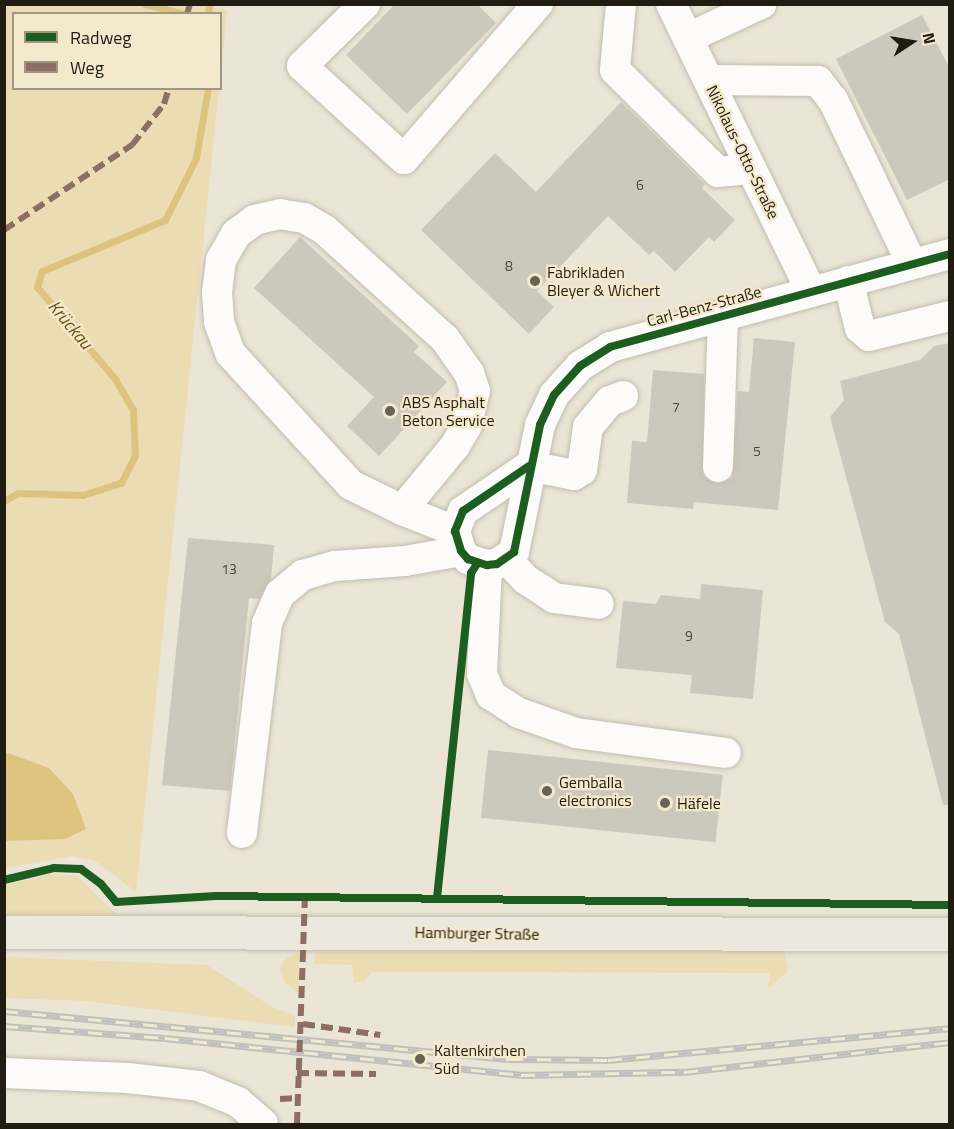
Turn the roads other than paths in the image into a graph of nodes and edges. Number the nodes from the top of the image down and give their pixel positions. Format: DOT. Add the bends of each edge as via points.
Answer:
graph roads {
  1 [pos="365,4"];
  2 [pos="621,4"];
  3 [pos="761,4"];
  4 [pos="527,8"];
  5 [pos="673,15"];
  6 [pos="708,80"];
  7 [pos="751,169"];
  8 [pos="950,254"];
  9 [pos="912,264"];
  10 [pos="848,281"];
  11 [pos="812,291"];
  12 [pos="723,315"];
  13 [pos="950,316"];
  14 [pos="623,396"];
  15 [pos="529,466"];
  16 [pos="718,467"];
  17 [pos="402,510"];
  18 [pos="458,541"];
  19 [pos="496,562"];
  20 [pos="599,604"];
  21 [pos="726,753"];
  22 [pos="242,833"];
  23 [pos="4,932"];
  24 [pos="950,934"];
  25 [pos="4,1073"];
  26 [pos="262,1125"];
  1 -- 4 [label="street" via="302,66 404,159"];
  2 -- 7 [label="street" via="615,70 718,172"];
  3 -- 5 [label="street"];
  5 -- 6 [label="street, Nikolaus-Otto-Straße"];
  6 -- 7 [label="street, Nikolaus-Otto-Straße"];
  6 -- 9 [label="street" via="818,81 833,100"];
  7 -- 11 [label="street, Nikolaus-Otto-Straße"];
  8 -- 9 [label="street, Carl-Benz-Straße"];
  9 -- 10 [label="street, Carl-Benz-Straße"];
  10 -- 11 [label="street, Carl-Benz-Straße"];
  10 -- 13 [label="street" via="860,328 869,336"];
  11 -- 12 [label="street, Carl-Benz-Straße"];
  12 -- 15 [label="street, Carl-Benz-Straße" via="610,347 580,366 554,395 540,425"];
  12 -- 16 [label="street"];
  14 -- 15 [label="street" via="610,401 588,427 582,470 574,475"];
  15 -- 18 [label="street" via="463,511"];
  15 -- 19 [label="street, Carl-Benz-Straße" via="518,543"];
  17 -- 17 [label="street" via="351,485 230,352 219,322 221,260 236,234 255,220 280,214 304,218 326,230 445,339 469,373 475,391 467,425 455,446"];
  17 -- 18 [label="street"];
  18 -- 19 [label="street" via="468,559"];
  18 -- 22 [label="street" via="405,561 335,566 303,575 280,594 267,623"];
  19 -- 20 [label="street" via="554,598"];
  19 -- 21 [label="street" via="482,674 491,694 519,712 576,733"];
  23 -- 24 [label="main road, Hamburger Straße"];
  25 -- 26 [label="street" via="128,1078 199,1086 238,1102"];
}
